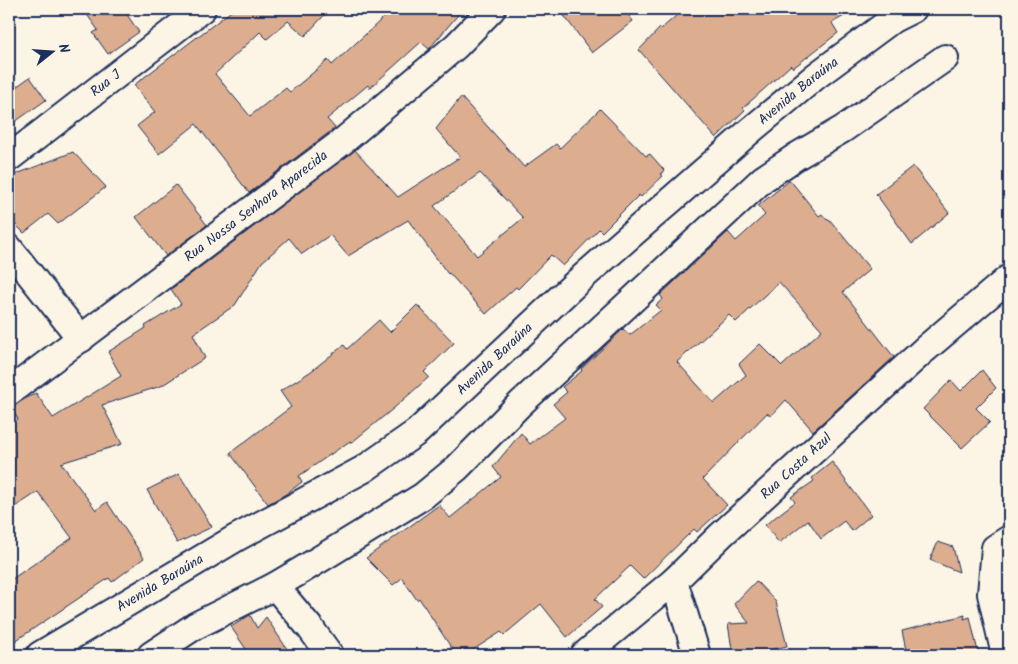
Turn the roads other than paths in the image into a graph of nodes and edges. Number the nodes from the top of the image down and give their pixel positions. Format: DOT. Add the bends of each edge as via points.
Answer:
graph roads {
  1 [pos="202,9"];
  2 [pos="492,9"];
  3 [pos="898,12"];
  4 [pos="945,58"];
  5 [pos="9,158"];
  6 [pos="9,248"];
  7 [pos="1009,278"];
  8 [pos="81,339"];
  9 [pos="9,392"];
  10 [pos="1009,540"];
  11 [pos="674,581"];
  12 [pos="275,586"];
  13 [pos="1000,591"];
  14 [pos="40,655"];
  15 [pos="151,655"];
  16 [pos="330,655"];
  17 [pos="584,655"];
  18 [pos="697,655"];
  19 [pos="1005,655"];
  1 -- 5 [label="street, Rua J"];
  2 -- 8 [label="street, Rua Nossa Senhora Aparecida" via="456,46 342,142"];
  3 -- 14 [label="street, Avenida Baraúna" via="751,130 576,283 417,432 364,469 236,538"];
  4 -- 12 [label="street" via="843,129 763,179 430,490"];
  6 -- 8 [label="street"];
  7 -- 11 [label="street, Rua Costa Azul" via="917,356"];
  8 -- 9 [label="street, Rua Nossa Senhora Aparecida"];
  10 -- 13 [label="street" via="995,548"];
  11 -- 17 [label="street, Rua Costa Azul"];
  11 -- 18 [label="street"];
  12 -- 15 [label="street" via="195,626"];
  12 -- 16 [label="street"];
  13 -- 19 [label="street"];
}
